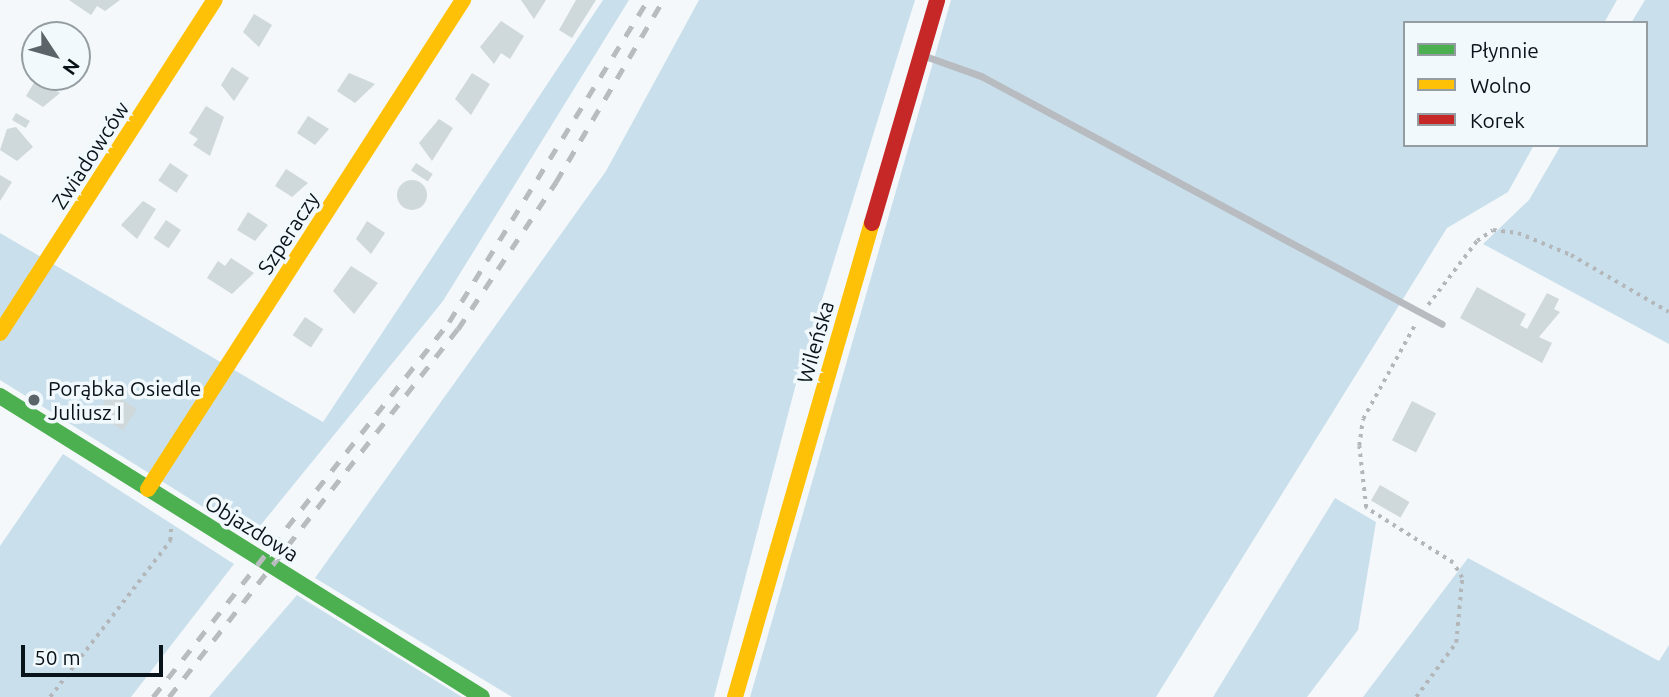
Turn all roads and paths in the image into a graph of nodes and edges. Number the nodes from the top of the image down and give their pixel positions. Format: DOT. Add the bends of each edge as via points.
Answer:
graph roads {
  1 [pos="215,0"];
  2 [pos="463,0"];
  3 [pos="937,0"];
  4 [pos="922,55"];
  5 [pos="1669,312"];
  6 [pos="1421,314"];
  7 [pos="1442,324"];
  8 [pos="0,333"];
  9 [pos="0,396"];
  10 [pos="148,489"];
  11 [pos="173,504"];
  12 [pos="50,697"];
  13 [pos="482,697"];
  14 [pos="735,697"];
  15 [pos="1416,697"];
  1 -- 8 [label="street, Zwiadowców"];
  2 -- 10 [label="street, Szperaczy"];
  3 -- 4 [label="street, Wileńska"];
  4 -- 6 [label="lane" via="981,76"];
  4 -- 14 [label="street, Wileńska"];
  5 -- 6 [label="path" via="1571,255 1518,233 1493,230 1477,241"];
  6 -- 7 [label="lane"];
  6 -- 15 [label="path" via="1363,419 1359,446 1366,508 1453,563 1462,578 1456,643"];
  9 -- 10 [label="street, Objazdowa"];
  10 -- 11 [label="street, Objazdowa"];
  11 -- 12 [label="path" via="170,541"];
  11 -- 13 [label="street, Objazdowa"];
}
